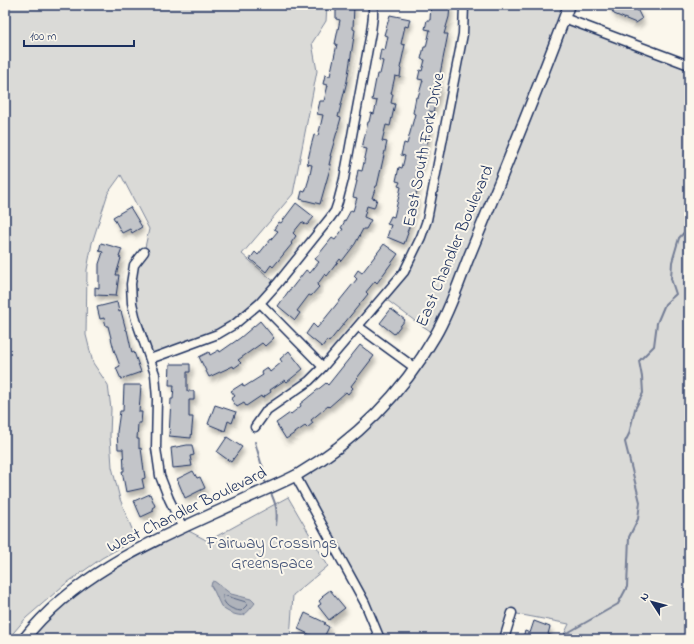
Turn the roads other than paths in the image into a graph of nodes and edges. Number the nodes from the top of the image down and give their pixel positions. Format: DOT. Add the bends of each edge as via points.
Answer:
graph roads {
  1 [pos="373,5"];
  2 [pos="464,5"];
  3 [pos="568,5"];
  4 [pos="564,18"];
  5 [pos="689,65"];
  6 [pos="144,252"];
  7 [pos="260,303"];
  8 [pos="358,327"];
  9 [pos="150,359"];
  10 [pos="323,367"];
  11 [pos="415,368"];
  12 [pos="255,427"];
  13 [pos="296,475"];
  14 [pos="183,528"];
  15 [pos="512,613"];
  16 [pos="24,639"];
  17 [pos="380,639"];
  18 [pos="504,639"];
  1 -- 7 [label="street" via="374,16 344,179 335,211"];
  2 -- 8 [label="street, East South Fork Drive" via="462,34 427,220 404,272"];
  3 -- 4 [label="main road, East Chandler Boulevard"];
  4 -- 5 [label="street"];
  4 -- 11 [label="main road, East Chandler Boulevard" via="455,295 436,335"];
  6 -- 9 [label="street" via="134,265 132,302"];
  7 -- 9 [label="street" via="235,324 218,334"];
  7 -- 10 [label="street"];
  8 -- 10 [label="street, East South Fork Drive"];
  8 -- 11 [label="street"];
  9 -- 14 [label="street" via="156,388 157,461 164,486"];
  10 -- 12 [label="street, East South Fork Drive" via="309,381 267,410"];
  11 -- 13 [label="main road, East Chandler Boulevard" via="378,413 351,438"];
  13 -- 14 [label="main road, West Chandler Boulevard"];
  13 -- 17 [label="street" via="365,603"];
  14 -- 16 [label="main road, West Chandler Boulevard" via="136,549 107,566 69,594"];
  15 -- 18 [label="street"];
}
